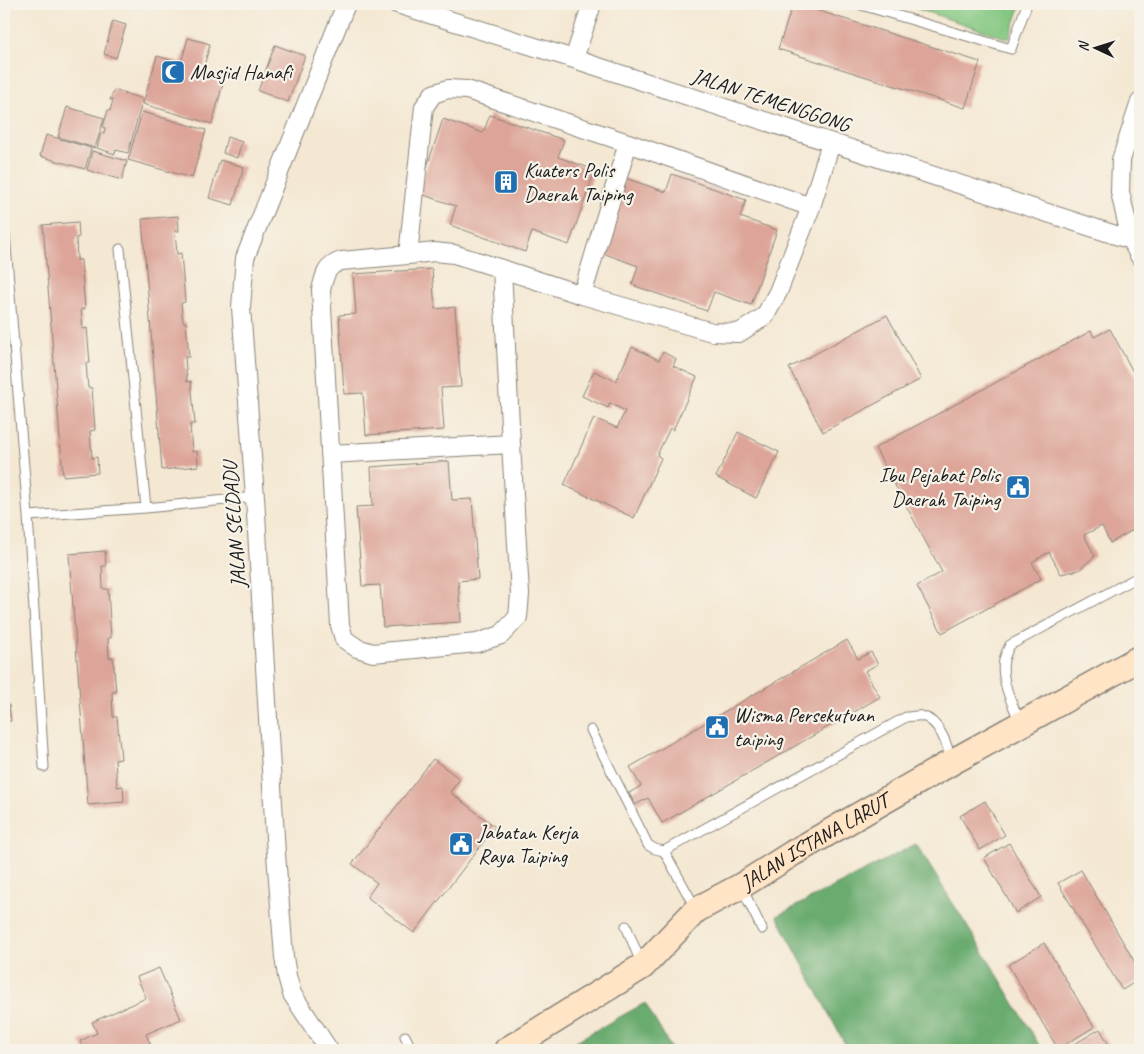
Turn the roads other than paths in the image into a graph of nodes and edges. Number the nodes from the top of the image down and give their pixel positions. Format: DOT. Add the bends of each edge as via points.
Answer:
graph roads {
  1 [pos="346,4"];
  2 [pos="397,4"];
  3 [pos="592,4"];
  4 [pos="858,4"];
  5 [pos="1027,4"];
  6 [pos="574,58"];
  7 [pos="1140,102"];
  8 [pos="628,143"];
  9 [pos="831,143"];
  10 [pos="811,207"];
  11 [pos="5,234"];
  12 [pos="1131,240"];
  13 [pos="120,249"];
  14 [pos="408,255"];
  15 [pos="1140,257"];
  16 [pos="502,268"];
  17 [pos="582,295"];
  18 [pos="511,444"];
  19 [pos="330,454"];
  20 [pos="255,497"];
  21 [pos="146,508"];
  22 [pos="28,516"];
  23 [pos="1140,576"];
  24 [pos="1140,658"];
  25 [pos="1022,724"];
  26 [pos="591,730"];
  27 [pos="952,762"];
  28 [pos="44,767"];
  29 [pos="664,851"];
  30 [pos="741,886"];
  31 [pos="696,910"];
  32 [pos="626,926"];
  33 [pos="762,929"];
  34 [pos="643,966"];
  35 [pos="405,1036"];
  36 [pos="329,1050"];
  37 [pos="412,1050"];
  38 [pos="507,1050"];
  1 -- 20 [label="street, JALAN SELDADU" via="245,258 241,307"];
  2 -- 6 [label="street, JALAN TEMENGGONG"];
  3 -- 6 [label="street"];
  4 -- 5 [label="lane" via="1011,49"];
  6 -- 9 [label="street, JALAN TEMENGGONG"];
  7 -- 12 [label="street" via="1121,160 1120,192"];
  8 -- 10 [label="street"];
  8 -- 14 [label="street" via="467,90 448,89 432,94 424,107"];
  8 -- 17 [label="street"];
  9 -- 10 [label="street"];
  9 -- 12 [label="street, JALAN TEMENGGONG"];
  10 -- 17 [label="street" via="778,292 765,316 738,333 712,332"];
  11 -- 22 [label="lane"];
  12 -- 15 [label="street"];
  13 -- 21 [label="lane"];
  14 -- 16 [label="street" via="454,254"];
  14 -- 19 [label="street" via="341,261 332,265 325,274 321,290"];
  16 -- 17 [label="street"];
  16 -- 18 [label="street"];
  18 -- 19 [label="street"];
  18 -- 19 [label="street" via="520,594 518,617 501,635 477,643 373,653 344,639 340,625"];
  20 -- 21 [label="lane"];
  20 -- 36 [label="street, JALAN SELDADU" via="284,958 292,994"];
  21 -- 22 [label="lane"];
  22 -- 28 [label="lane"];
  23 -- 25 [label="lane" via="1010,645 1003,673 1011,702"];
  24 -- 25 [label="main road, JALAN ISTANA LARUT"];
  25 -- 27 [label="main road, JALAN ISTANA LARUT"];
  26 -- 29 [label="lane" via="648,845"];
  27 -- 29 [label="lane" via="944,738 930,719 920,715 906,717"];
  27 -- 30 [label="main road, JALAN ISTANA LARUT"];
  29 -- 31 [label="lane"];
  30 -- 31 [label="main road, JALAN ISTANA LARUT"];
  30 -- 33 [label="lane"];
  31 -- 34 [label="main road, JALAN ISTANA LARUT"];
  32 -- 34 [label="lane"];
  34 -- 38 [label="main road, JALAN ISTANA LARUT"];
  35 -- 37 [label="lane"];
}
